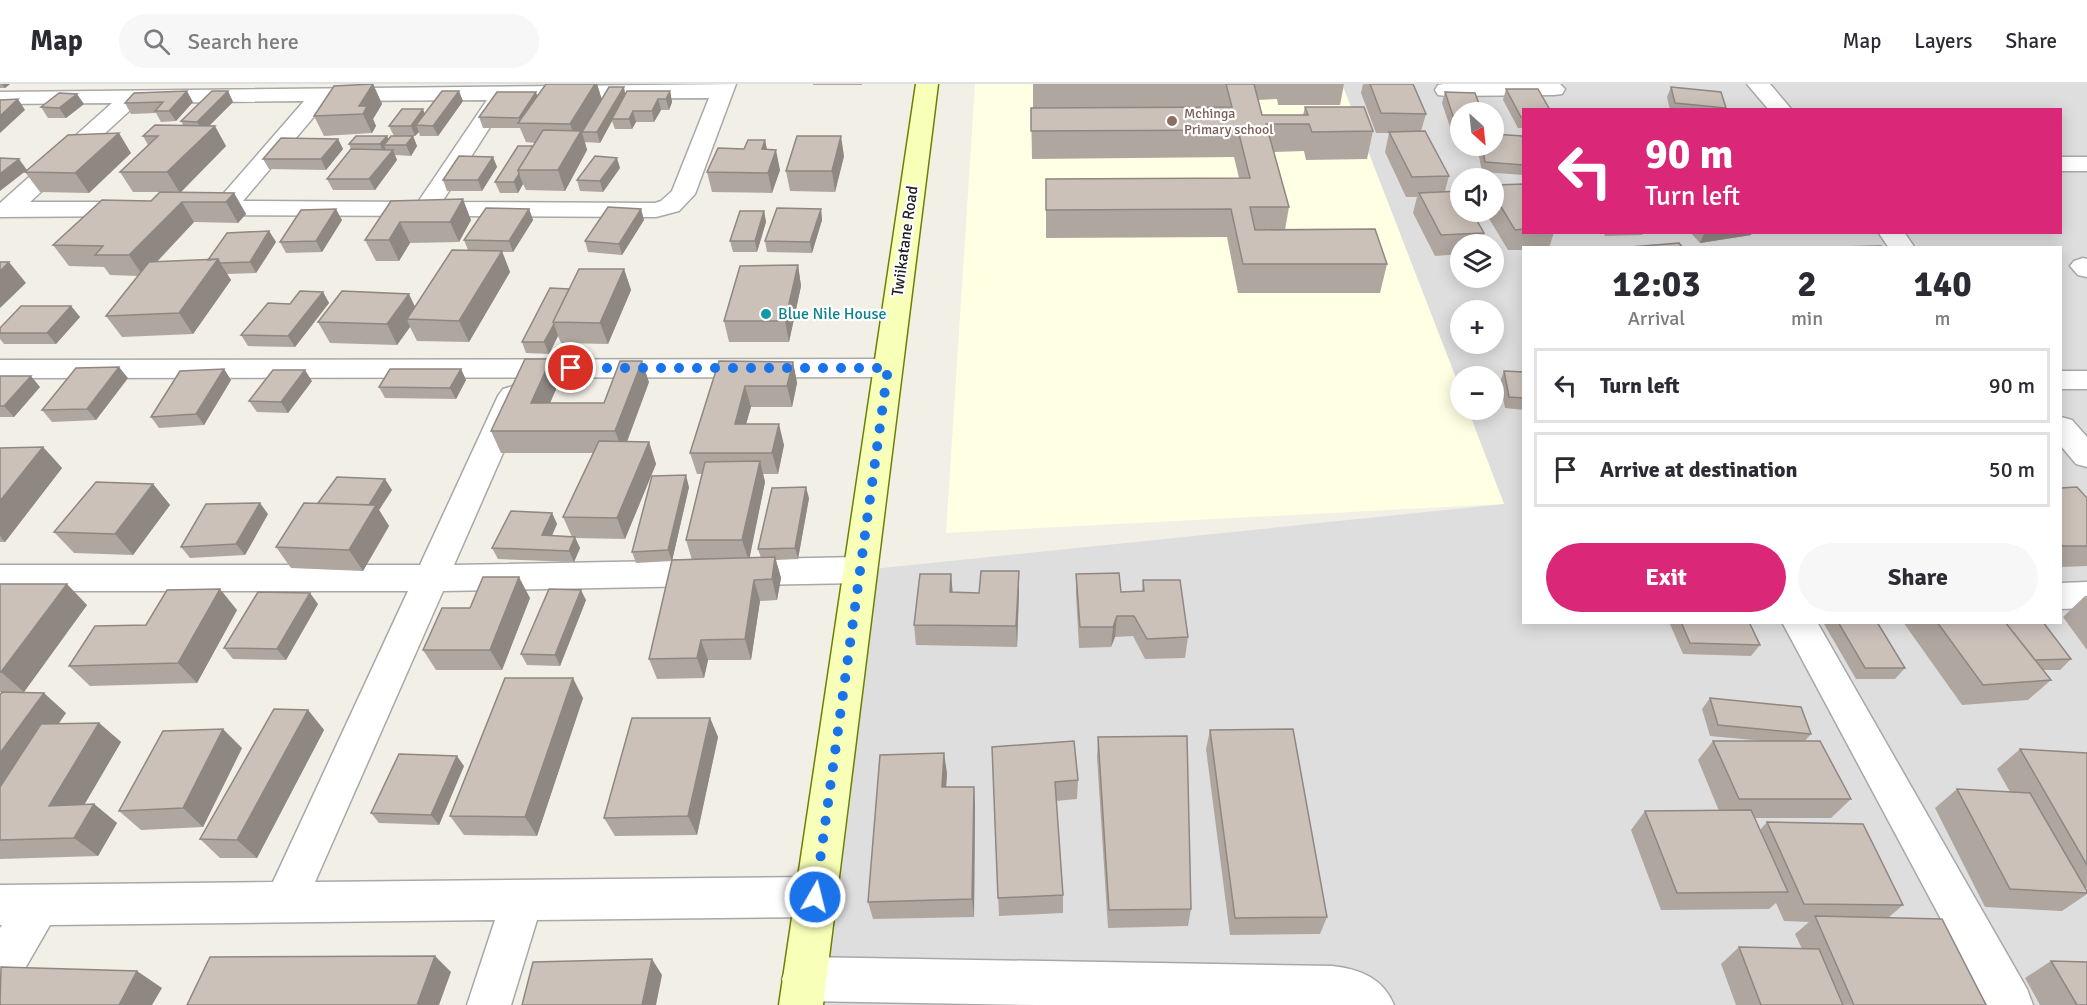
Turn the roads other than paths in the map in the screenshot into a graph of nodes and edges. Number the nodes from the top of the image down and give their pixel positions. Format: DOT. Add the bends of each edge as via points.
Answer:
graph roads {
  1 [pos="927,84"];
  2 [pos="1758,84"];
  3 [pos="1552,87"];
  4 [pos="723,88"];
  5 [pos="1446,90"];
  6 [pos="502,93"];
  7 [pos="321,95"];
  8 [pos="133,96"];
  9 [pos="0,98"];
  10 [pos="1565,108"];
  11 [pos="1779,108"];
  12 [pos="2062,164"];
  13 [pos="2087,164"];
  14 [pos="224,208"];
  15 [pos="425,209"];
  16 [pos="3,210"];
  17 [pos="1892,234"];
  18 [pos="1901,246"];
  19 [pos="526,367"];
  20 [pos="888,368"];
  21 [pos="0,369"];
  22 [pos="2062,380"];
  23 [pos="2087,380"];
  24 [pos="2062,428"];
  25 [pos="2087,456"];
  26 [pos="859,570"];
  27 [pos="0,578"];
  28 [pos="431,578"];
  29 [pos="2087,595"];
  30 [pos="2062,596"];
  31 [pos="1800,624"];
  32 [pos="815,897"];
  33 [pos="522,901"];
  34 [pos="285,903"];
  35 [pos="19,905"];
  36 [pos="0,969"];
  37 [pos="802,992"];
  38 [pos="489,1005"];
  39 [pos="1372,1005"];
  40 [pos="2011,1005"];
  1 -- 20 [label="main road, Twiikatane Road"];
  2 -- 11 [label="street"];
  3 -- 5 [label="street"];
  3 -- 10 [label="street"];
  4 -- 6 [label="street"];
  4 -- 15 [label="street" via="683,194 670,206 639,211"];
  6 -- 7 [label="street"];
  6 -- 15 [label="street"];
  7 -- 8 [label="street"];
  7 -- 14 [label="street"];
  8 -- 9 [label="street"];
  8 -- 16 [label="street"];
  12 -- 13 [label="street"];
  14 -- 15 [label="street"];
  14 -- 16 [label="street"];
  17 -- 18 [label="street"];
  19 -- 20 [label="street"];
  19 -- 21 [label="street"];
  19 -- 28 [label="street"];
  20 -- 26 [label="main road, Twiikatane Road"];
  22 -- 23 [label="street"];
  24 -- 25 [label="street"];
  26 -- 28 [label="street"];
  26 -- 32 [label="main road, Twiikatane Road"];
  27 -- 28 [label="street"];
  28 -- 34 [label="street"];
  29 -- 30 [label="street"];
  31 -- 40 [label="street"];
  32 -- 33 [label="street"];
  32 -- 37 [label="main road, Twiikatane Road"];
  33 -- 34 [label="street"];
  33 -- 38 [label="street"];
  34 -- 35 [label="street"];
  35 -- 36 [label="street"];
  37 -- 39 [label="street" via="1332,988 1350,990"];
}
